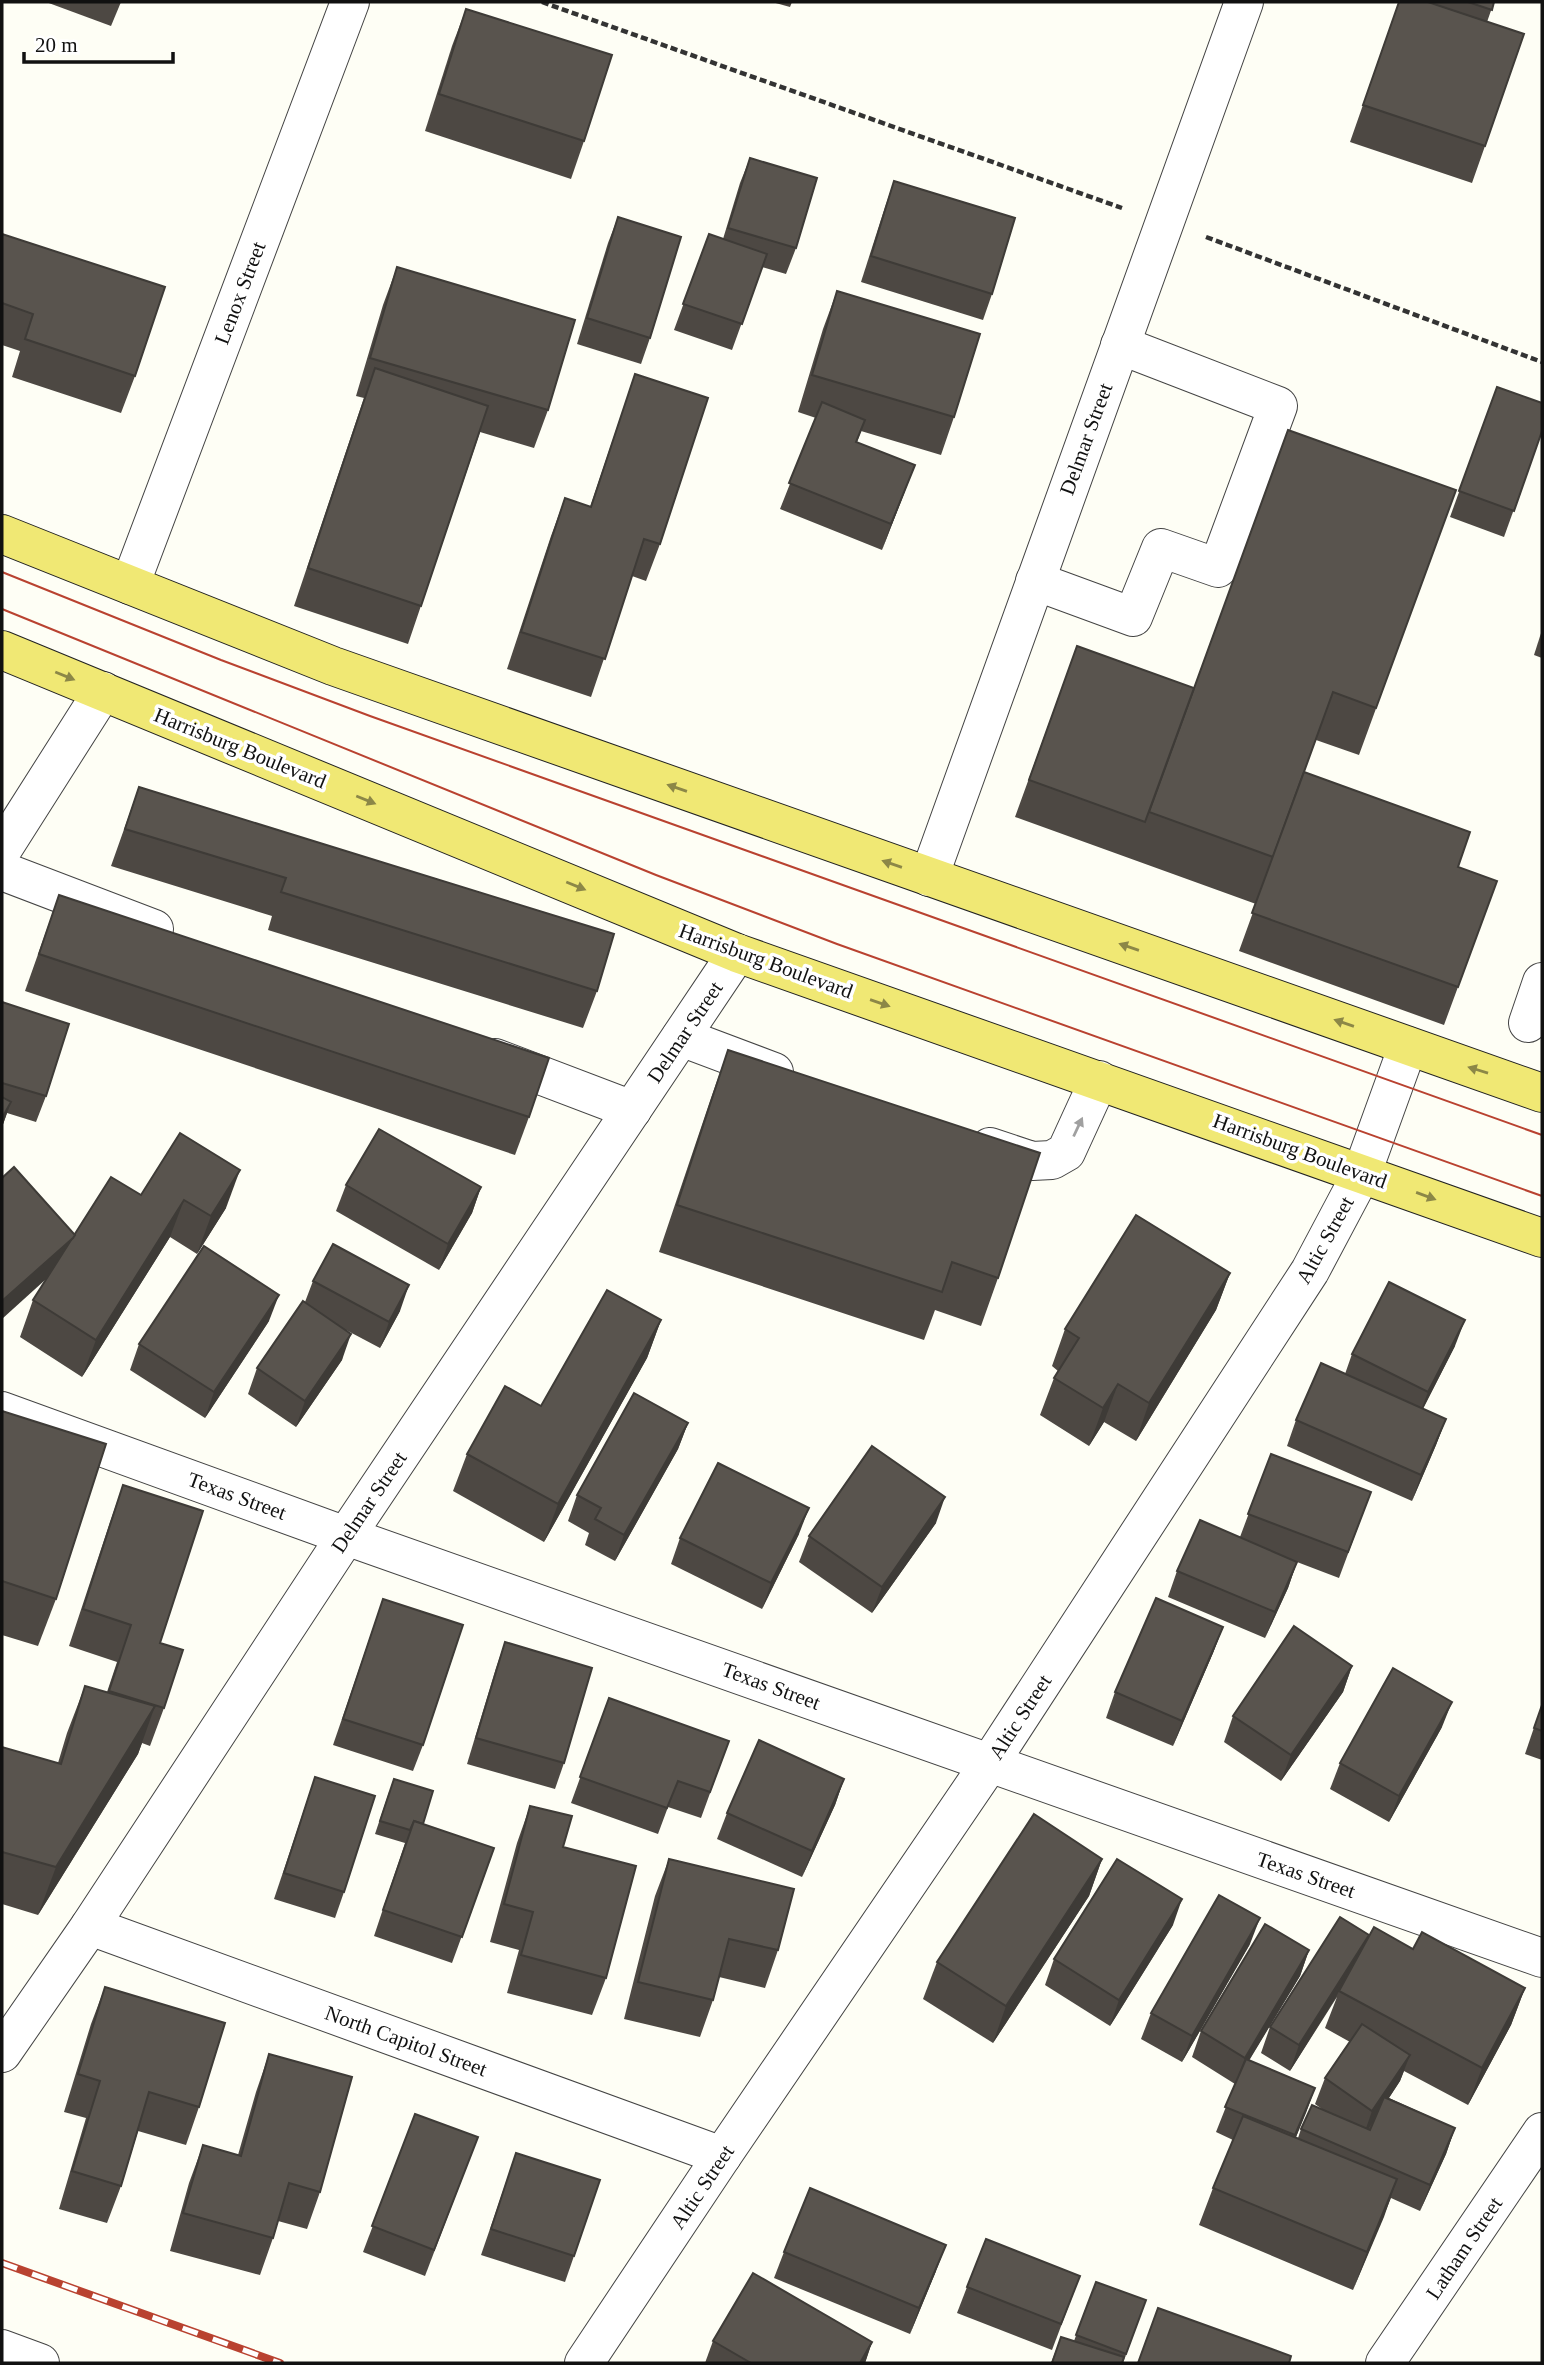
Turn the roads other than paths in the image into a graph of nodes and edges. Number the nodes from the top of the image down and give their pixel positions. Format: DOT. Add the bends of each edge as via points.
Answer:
graph roads {
  1 [pos="350,2"];
  2 [pos="1244,2"];
  3 [pos="1120,345"];
  4 [pos="2,534"];
  5 [pos="1035,581"];
  6 [pos="130,585"];
  7 [pos="2,650"];
  8 [pos="103,691"];
  9 [pos="2,850"];
  10 [pos="2,871"];
  11 [pos="929,877"];
  12 [pos="182,939"];
  13 [pos="737,953"];
  14 [pos="1542,982"];
  15 [pos="1528,1023"];
  16 [pos="681,1037"];
  17 [pos="1408,1046"];
  18 [pos="465,1047"];
  19 [pos="1099,1080"];
  20 [pos="804,1082"];
  21 [pos="1542,1093"];
  22 [pos="632,1110"];
  23 [pos="956,1135"];
  24 [pos="1362,1173"];
  25 [pos="1542,1238"];
  26 [pos="2,1411"];
  27 [pos="346,1536"];
  28 [pos="989,1764"];
  29 [pos="90,1926"];
  30 [pos="1542,1958"];
  31 [pos="2,2053"];
  32 [pos="1542,2132"];
  33 [pos="722,2156"];
  34 [pos="2,2349"];
  35 [pos="40,2363"];
  36 [pos="584,2363"];
  37 [pos="1385,2363"];
  1 -- 6 [label="street, Lenox Street"];
  2 -- 3 [label="street, Delmar Street"];
  3 -- 5 [label="street, Delmar Street"];
  3 -- 5 [label="street" via="1278,406 1218,568 1161,548 1133,617"];
  4 -- 6 [label="main road"];
  5 -- 11 [label="street, Delmar Street"];
  11 -- 6 [label="main road, one-way" via="333,666"];
  7 -- 8 [label="main road, Harrisburg Boulevard, one-way"];
  8 -- 9 [label="street"];
  8 -- 13 [label="main road, Harrisburg Boulevard, one-way"];
  10 -- 12 [label="street"];
  17 -- 11 [label="main road, one-way"];
  13 -- 16 [label="street, Delmar Street"];
  13 -- 19 [label="main road, Harrisburg Boulevard, one-way"];
  14 -- 15 [label="street"];
  16 -- 20 [label="street"];
  16 -- 22 [label="street, Delmar Street"];
  21 -- 17 [label="main road, one-way"];
  17 -- 24 [label="street, Altic Street"];
  18 -- 22 [label="street"];
  23 -- 19 [label="street, one-way" via="1032,1161 1052,1160 1066,1152"];
  19 -- 24 [label="main road, Harrisburg Boulevard"];
  22 -- 27 [label="street, Delmar Street"];
  24 -- 25 [label="main road, Harrisburg Boulevard, one-way"];
  24 -- 28 [label="street, Altic Street" via="1310,1271"];
  26 -- 27 [label="street, Texas Street"];
  27 -- 28 [label="street, Texas Street"];
  27 -- 29 [label="street, Delmar Street"];
  28 -- 30 [label="street, Texas Street"];
  28 -- 33 [label="street, Altic Street"];
  29 -- 31 [label="street, Delmar Street"];
  29 -- 33 [label="street, North Capitol Street"];
  32 -- 37 [label="street, Latham Street"];
  33 -- 36 [label="street, Altic Street"];
  34 -- 35 [label="street"];
}
